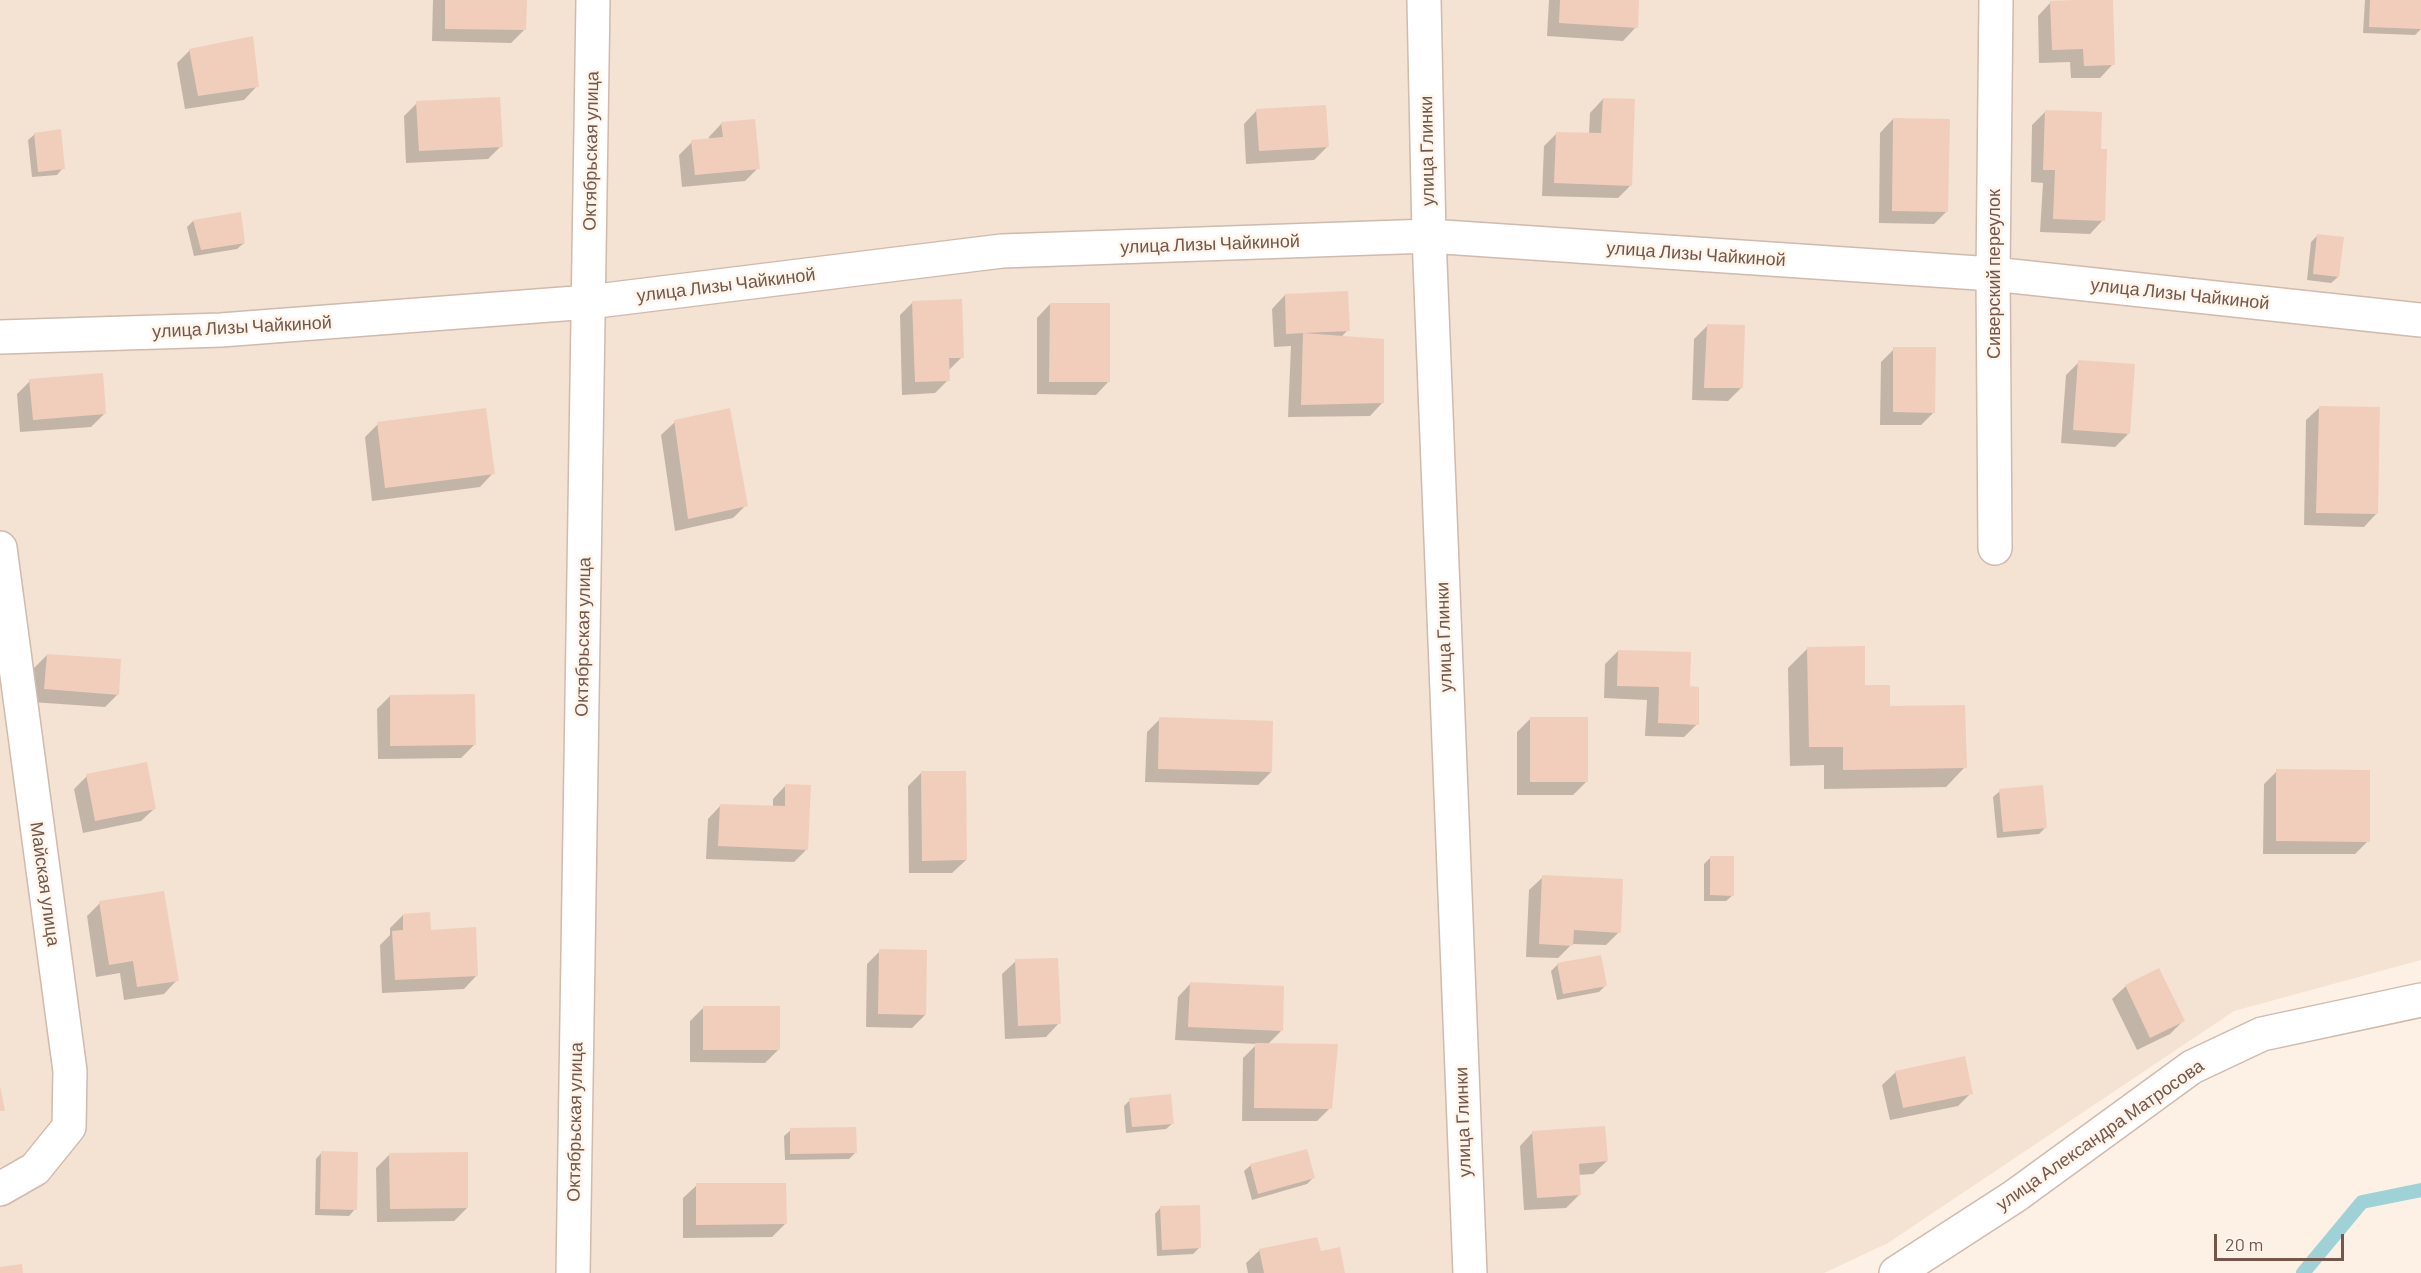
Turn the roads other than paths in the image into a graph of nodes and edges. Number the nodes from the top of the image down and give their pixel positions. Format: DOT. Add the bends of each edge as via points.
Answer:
graph roads {
  1 [pos="593,0"];
  2 [pos="1424,0"];
  3 [pos="1996,0"];
  4 [pos="1429,236"];
  5 [pos="1993,274"];
  6 [pos="589,302"];
  7 [pos="2421,320"];
  8 [pos="0,337"];
  9 [pos="0,548"];
  10 [pos="1995,548"];
  11 [pos="2421,1000"];
  12 [pos="0,1189"];
  13 [pos="573,1273"];
  14 [pos="1470,1273"];
  15 [pos="1896,1273"];
  1 -- 6 [label="street, Октябрьская улица"];
  2 -- 4 [label="street, улица Глинки"];
  3 -- 5 [label="street, Сиверский переулок"];
  4 -- 5 [label="street, улица Лизы Чайкиной"];
  4 -- 6 [label="street, улица Лизы Чайкиной" via="1002,251"];
  4 -- 14 [label="street, улица Глинки"];
  5 -- 7 [label="street, улица Лизы Чайкиной"];
  5 -- 10 [label="street, Сиверский переулок"];
  6 -- 8 [label="street, улица Лизы Чайкиной" via="221,330"];
  6 -- 13 [label="street, Октябрьская улица"];
  9 -- 12 [label="street, Майская улица" via="70,1071 69,1127 35,1169"];
  11 -- 15 [label="street, улица Александра Матросова" via="2262,1034 2192,1066 2015,1196"];
}
